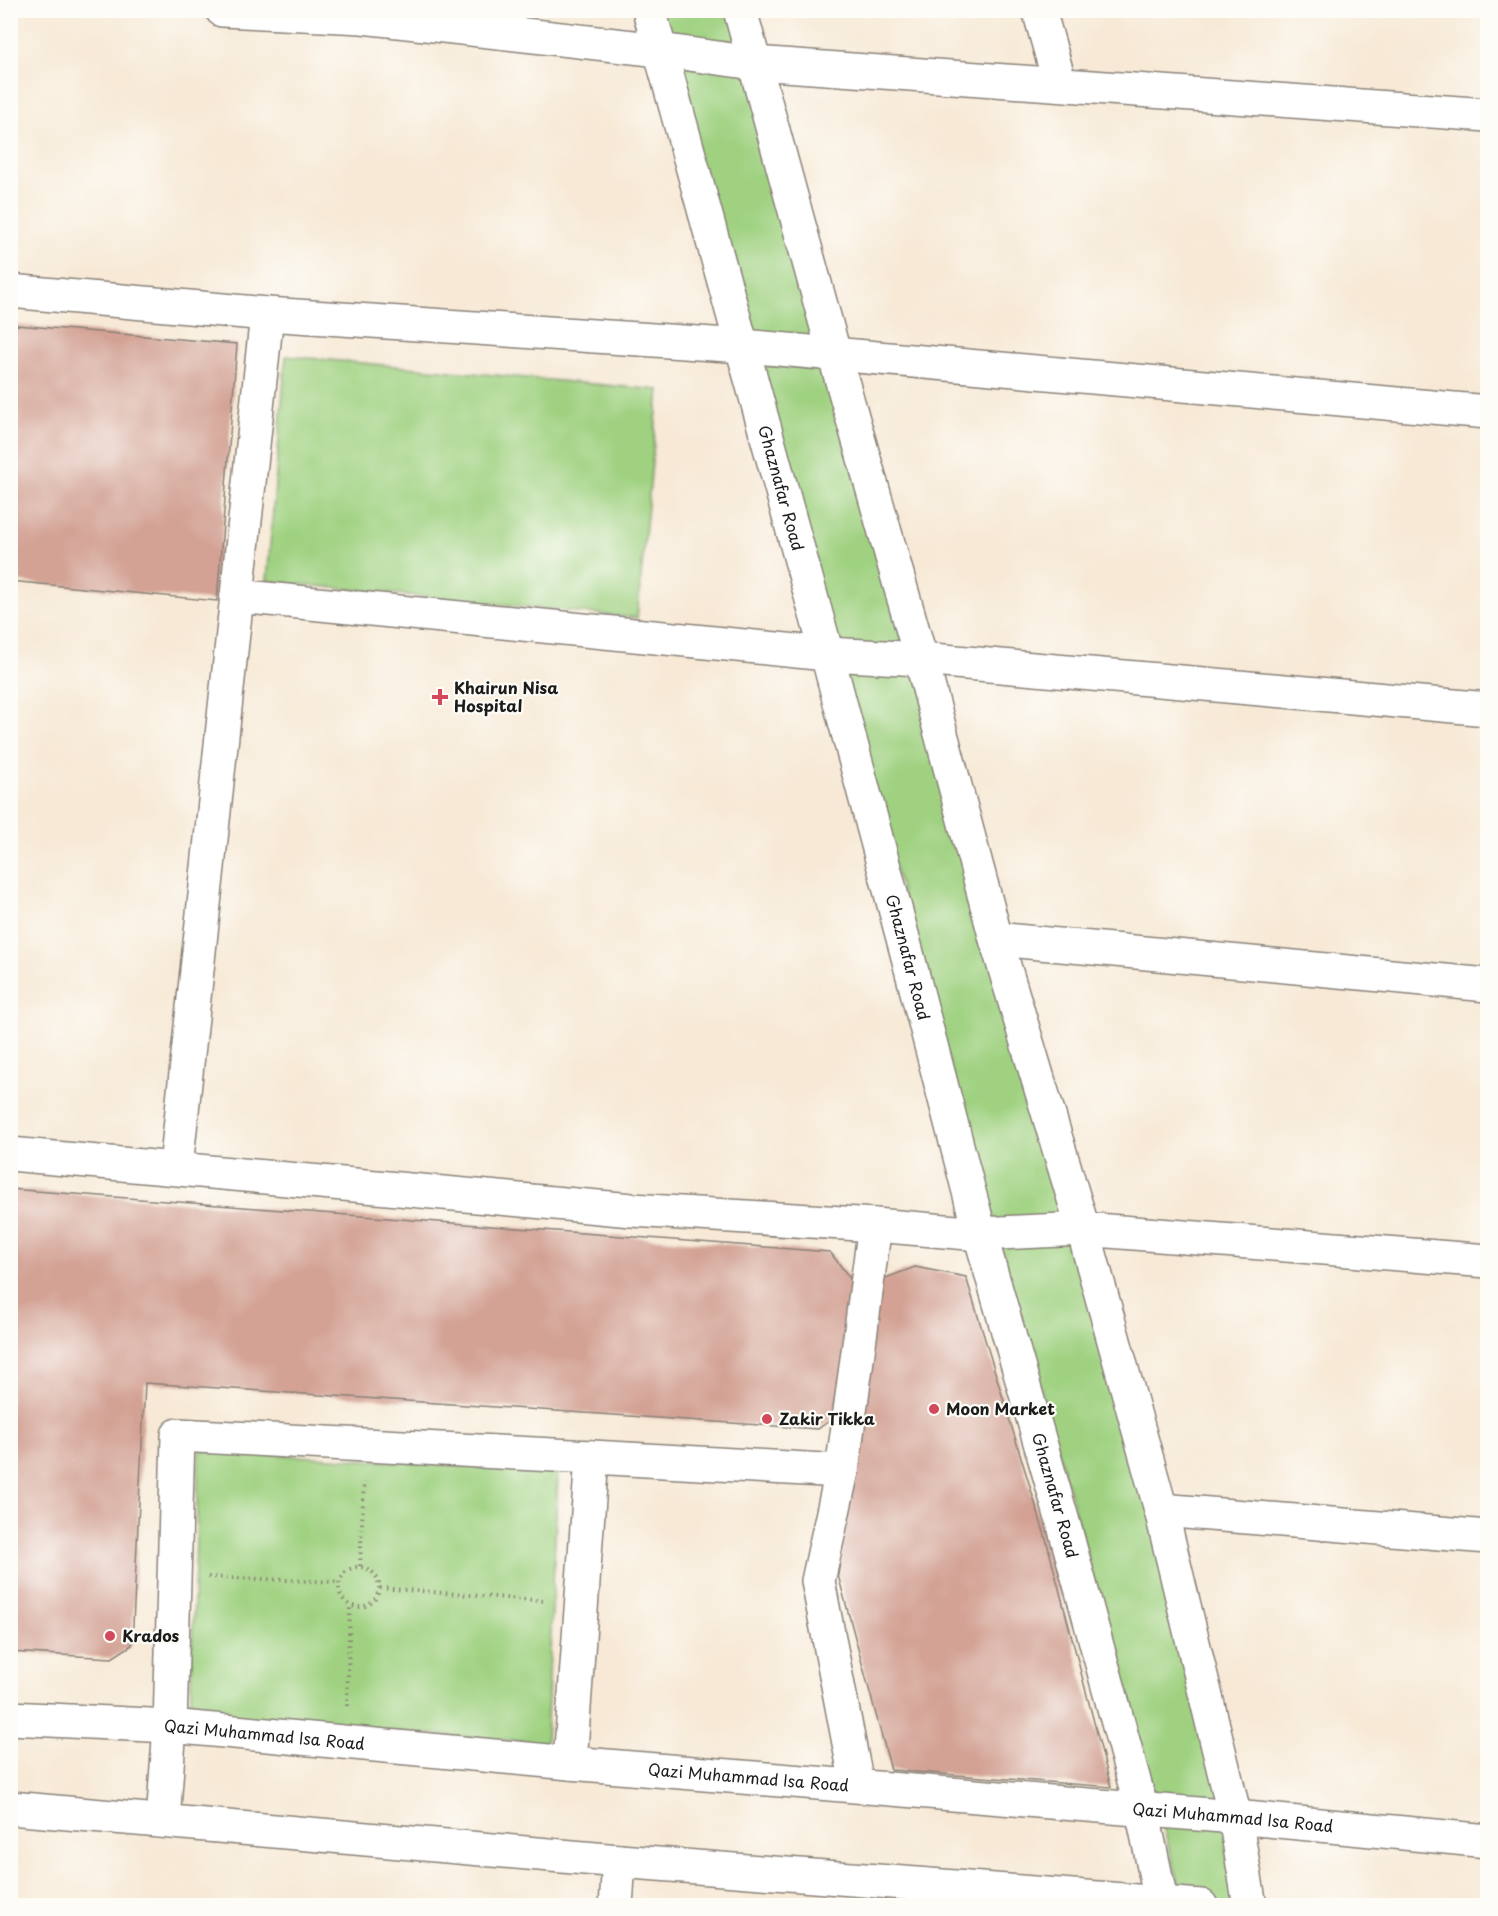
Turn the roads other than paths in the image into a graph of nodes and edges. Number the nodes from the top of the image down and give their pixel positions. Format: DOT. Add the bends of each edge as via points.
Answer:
graph roads {
  1 [pos="222,10"];
  2 [pos="649,10"];
  3 [pos="740,10"];
  4 [pos="1039,10"];
  5 [pos="361,14"];
  6 [pos="660,50"];
  7 [pos="754,63"];
  8 [pos="1060,84"];
  9 [pos="1488,115"];
  10 [pos="10,291"];
  11 [pos="267,314"];
  12 [pos="743,346"];
  13 [pos="834,353"];
  14 [pos="1488,412"];
  15 [pos="237,596"];
  16 [pos="827,654"];
  17 [pos="921,659"];
  18 [pos="1488,709"];
  19 [pos="996,939"];
  20 [pos="1488,985"];
  21 [pos="10,1154"];
  22 [pos="176,1167"];
  23 [pos="875,1225"];
  24 [pos="1083,1229"];
  25 [pos="980,1234"];
  26 [pos="1488,1261"];
  27 [pos="592,1456"];
  28 [pos="842,1471"];
  29 [pos="1161,1510"];
  30 [pos="1488,1537"];
  31 [pos="10,1718"];
  32 [pos="170,1726"];
  33 [pos="570,1763"];
  34 [pos="857,1785"];
  35 [pos="10,1808"];
  36 [pos="1142,1810"];
  37 [pos="1236,1817"];
  38 [pos="163,1821"];
  39 [pos="1488,1841"];
  40 [pos="619,1861"];
  41 [pos="1161,1904"];
  42 [pos="616,1905"];
  43 [pos="1201,1905"];
  44 [pos="1250,1905"];
  1 -- 5 [label="street"];
  2 -- 6 [label="street, Ghaznafar Road"];
  3 -- 7 [label="street"];
  4 -- 8 [label="street"];
  5 -- 6 [label="street"];
  6 -- 7 [label="street"];
  6 -- 12 [label="street, Ghaznafar Road"];
  7 -- 8 [label="street"];
  7 -- 13 [label="street"];
  8 -- 9 [label="street"];
  10 -- 11 [label="street"];
  11 -- 12 [label="street"];
  11 -- 15 [label="street"];
  12 -- 13 [label="street"];
  12 -- 16 [label="street, Ghaznafar Road"];
  13 -- 14 [label="street"];
  13 -- 17 [label="street"];
  15 -- 16 [label="street"];
  15 -- 22 [label="street"];
  16 -- 17 [label="street"];
  16 -- 25 [label="street, Ghaznafar Road"];
  17 -- 18 [label="street"];
  17 -- 19 [label="street"];
  19 -- 20 [label="street"];
  19 -- 24 [label="street"];
  21 -- 22 [label="street"];
  22 -- 23 [label="street" via="632,1210"];
  23 -- 25 [label="street"];
  23 -- 28 [label="street"];
  24 -- 25 [label="street"];
  24 -- 26 [label="street"];
  24 -- 29 [label="street"];
  25 -- 36 [label="street, Ghaznafar Road"];
  27 -- 28 [label="street"];
  27 -- 32 [label="street" via="178,1435"];
  27 -- 33 [label="street"];
  28 -- 34 [label="street" via="818,1581"];
  29 -- 30 [label="street"];
  29 -- 37 [label="street"];
  31 -- 32 [label="street, Qazi Muhammad Isa Road"];
  32 -- 33 [label="street, Qazi Muhammad Isa Road"];
  32 -- 38 [label="street"];
  33 -- 34 [label="street, Qazi Muhammad Isa Road"];
  34 -- 36 [label="street, Qazi Muhammad Isa Road"];
  35 -- 38 [label="street"];
  36 -- 37 [label="street, Qazi Muhammad Isa Road"];
  36 -- 41 [label="street, Ghaznafar Road"];
  37 -- 39 [label="street, Qazi Muhammad Isa Road"];
  37 -- 44 [label="street"];
  38 -- 40 [label="street"];
  40 -- 41 [label="street"];
  40 -- 42 [label="street"];
  41 -- 43 [label="street"];
}
